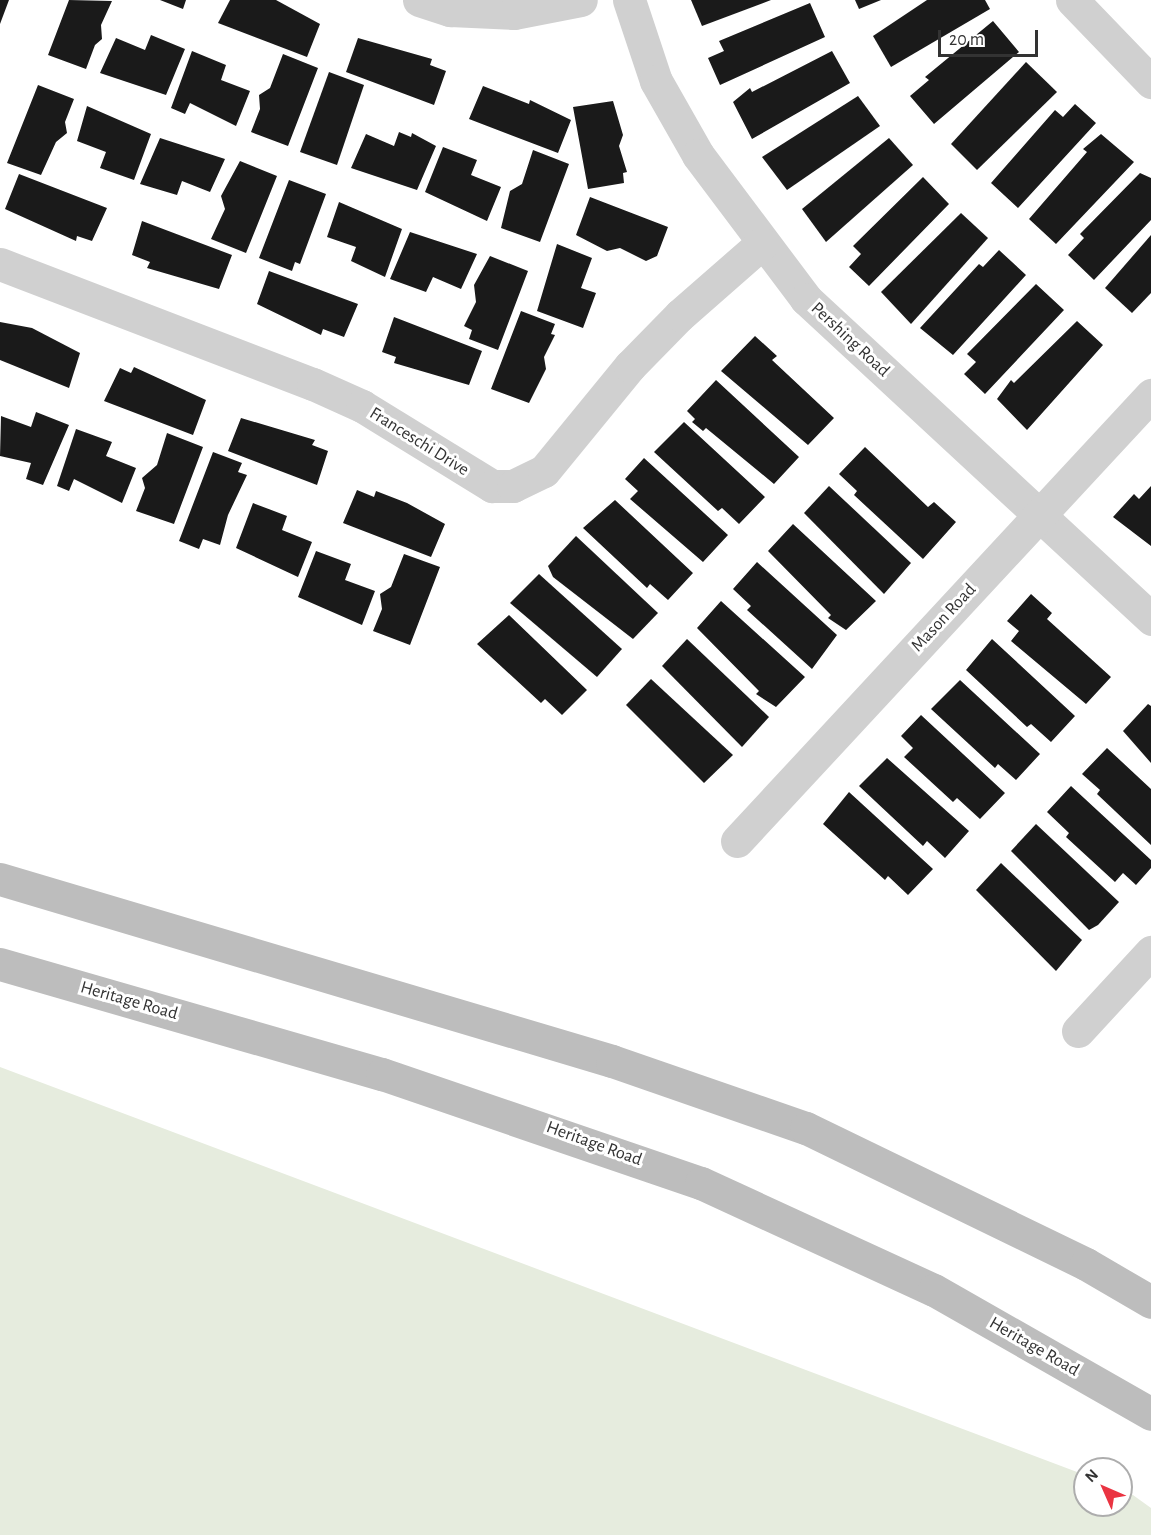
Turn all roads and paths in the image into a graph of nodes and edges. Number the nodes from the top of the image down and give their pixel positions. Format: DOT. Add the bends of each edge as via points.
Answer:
graph roads {
  1 [pos="419,0"];
  2 [pos="581,0"];
  3 [pos="629,0"];
  4 [pos="1072,0"];
  5 [pos="1151,82"];
  6 [pos="761,244"];
  7 [pos="0,264"];
  8 [pos="1151,395"];
  9 [pos="1039,514"];
  10 [pos="1151,618"];
  11 [pos="737,841"];
  12 [pos="0,879"];
  13 [pos="1151,952"];
  14 [pos="0,964"];
  15 [pos="1078,1031"];
  16 [pos="1151,1302"];
  17 [pos="1151,1414"];
  1 -- 2 [label="street" via="450,10 514,13"];
  3 -- 6 [label="street, Pershing Road" via="656,81 698,155"];
  4 -- 5 [label="street"];
  6 -- 7 [label="street, Franceschi Drive" via="680,315 630,366 544,471 513,486 492,486 362,406 313,384"];
  6 -- 9 [label="street, Pershing Road" via="806,299"];
  8 -- 9 [label="street, Mason Road"];
  9 -- 10 [label="street, Pershing Road"];
  9 -- 11 [label="street, Mason Road"];
  12 -- 16 [label="main road" via="612,1061 806,1128 1086,1264"];
  13 -- 15 [label="street"];
  14 -- 17 [label="main road, Heritage Road" via="382,1074 546,1126 701,1183 934,1290"];
}
